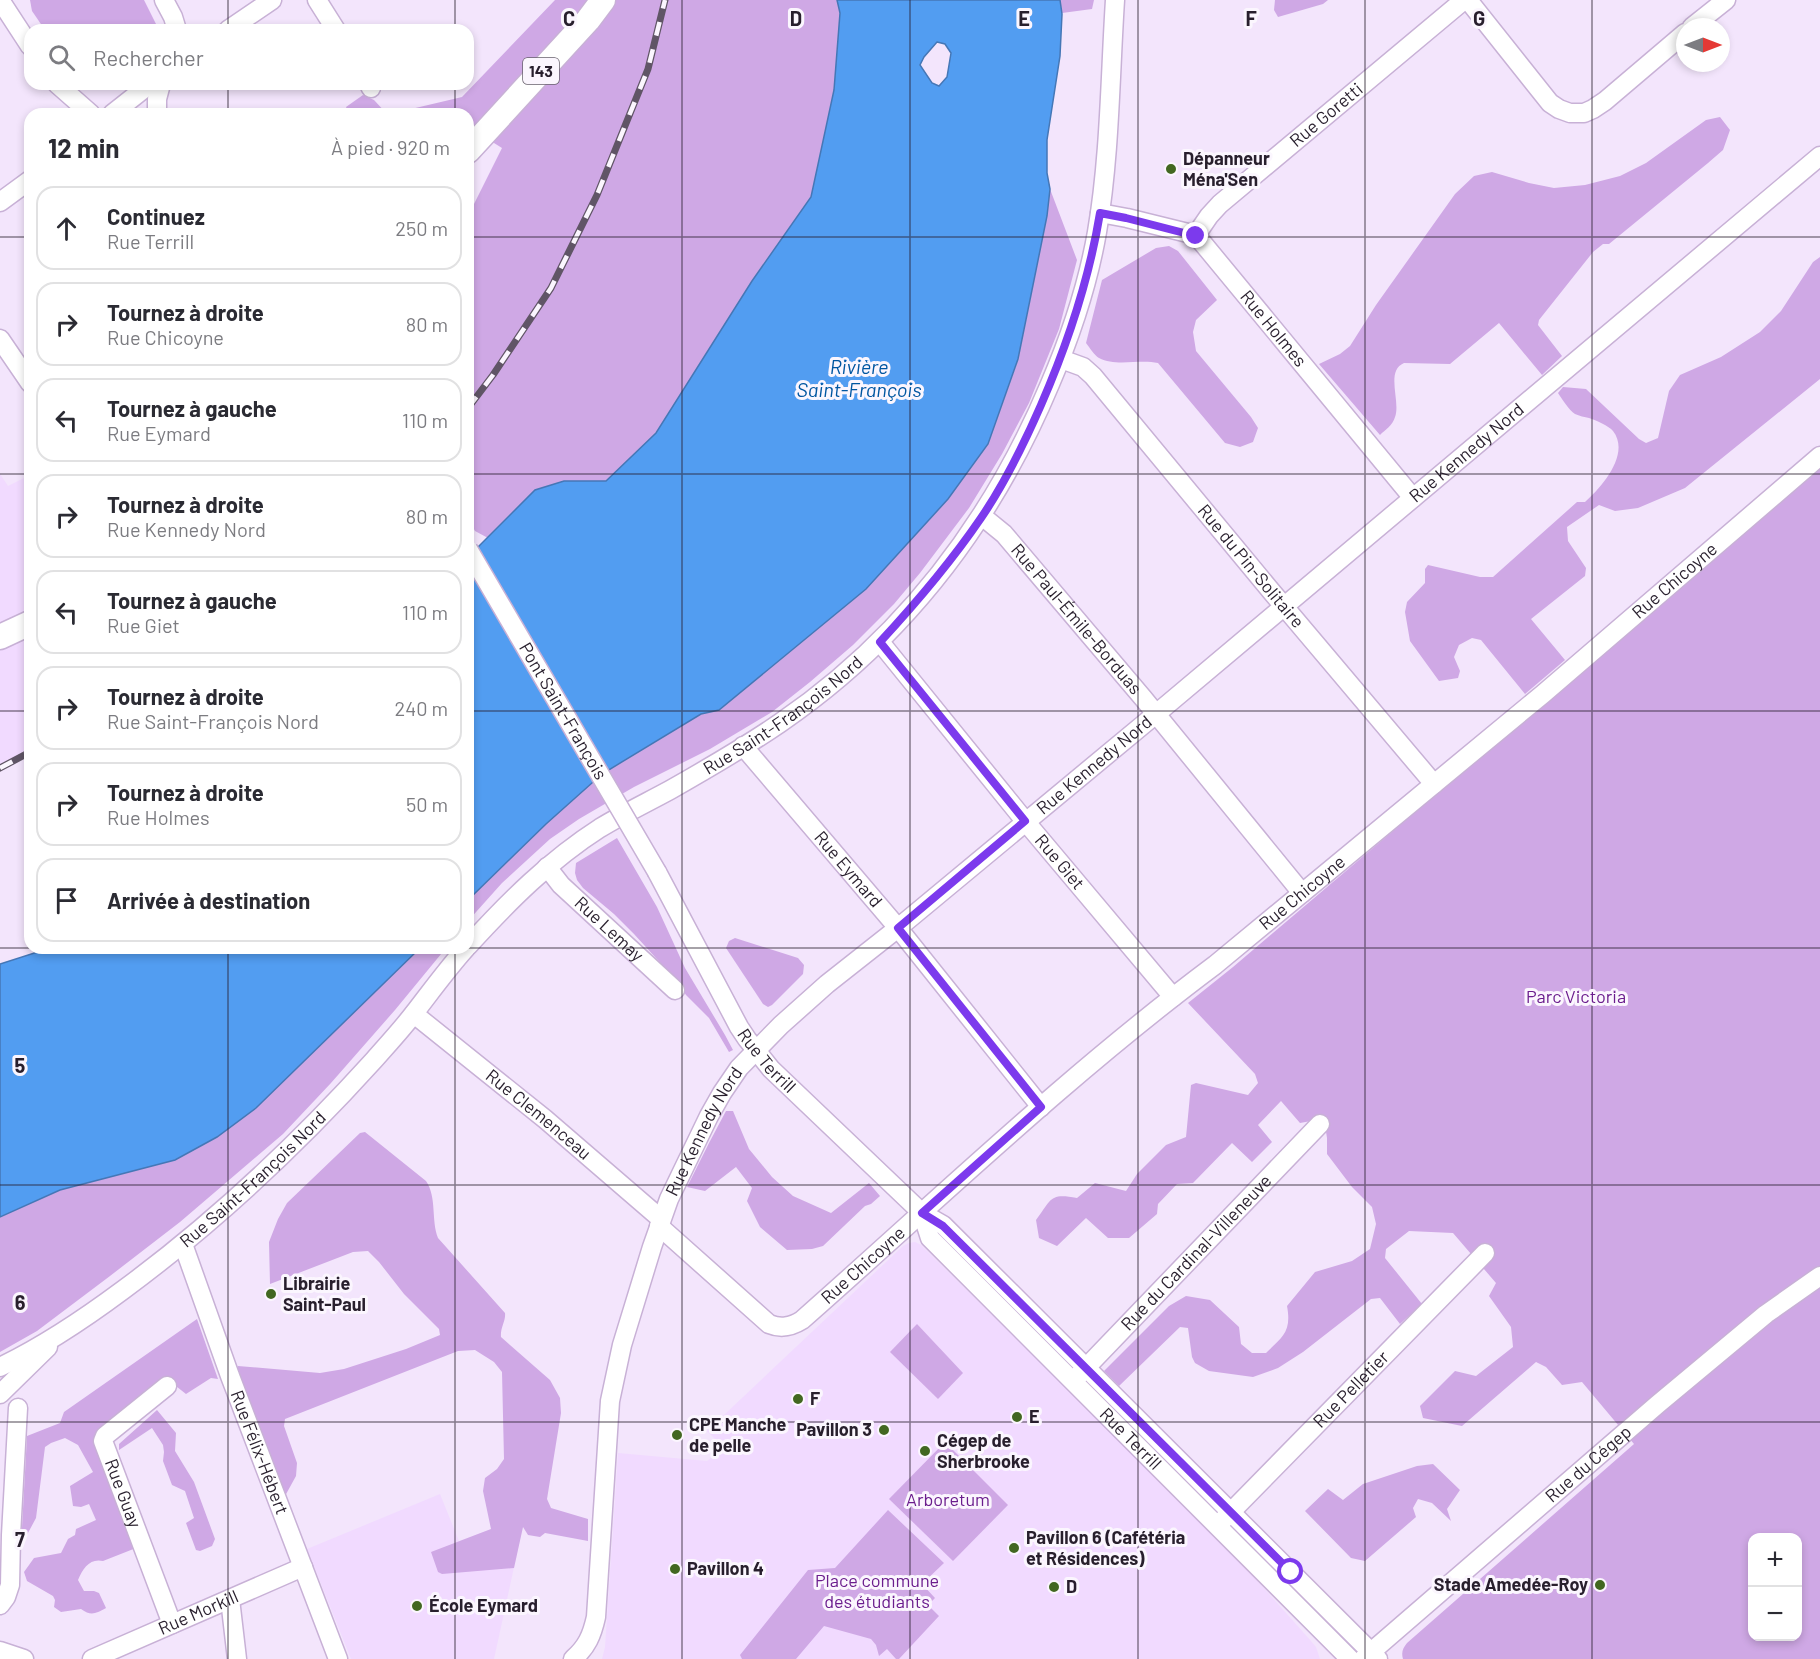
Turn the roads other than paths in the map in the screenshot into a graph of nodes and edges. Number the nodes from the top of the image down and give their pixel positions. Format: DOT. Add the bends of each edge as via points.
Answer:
graph roads {
  1 [pos="164,0"];
  2 [pos="272,0"];
  3 [pos="317,0"];
  4 [pos="603,0"];
  5 [pos="1115,0"];
  6 [pos="1466,0"];
  7 [pos="1726,0"];
  8 [pos="2,1"];
  9 [pos="1703,18"];
  10 [pos="175,24"];
  11 [pos="237,24"];
  12 [pos="332,24"];
  13 [pos="24,36"];
  14 [pos="1676,41"];
  15 [pos="59,90"];
  16 [pos="63,90"];
  17 [pos="142,90"];
  18 [pos="159,90"];
  19 [pos="68,108"];
  20 [pos="84,108"];
  21 [pos="120,108"];
  22 [pos="157,108"];
  23 [pos="474,144"];
  24 [pos="1820,156"];
  25 [pos="24,184"];
  26 [pos="0,202"];
  27 [pos="1100,213"];
  28 [pos="1196,236"];
  29 [pos="0,339"];
  30 [pos="1061,358"];
  31 [pos="24,374"];
  32 [pos="1820,456"];
  33 [pos="1413,498"];
  34 [pos="982,516"];
  35 [pos="474,559"];
  36 [pos="1284,606"];
  37 [pos="24,626"];
  38 [pos="0,637"];
  39 [pos="880,642"];
  40 [pos="1156,714"];
  41 [pos="743,746"];
  42 [pos="1434,784"];
  43 [pos="1025,821"];
  44 [pos="547,867"];
  45 [pos="657,872"];
  46 [pos="1302,893"];
  47 [pos="898,928"];
  48 [pos="474,939"];
  49 [pos="461,954"];
  50 [pos="675,990"];
  51 [pos="1173,996"];
  52 [pos="414,1014"];
  53 [pos="755,1050"];
  54 [pos="1041,1107"];
  55 [pos="1320,1124"];
  56 [pos="922,1213"];
  57 [pos="660,1222"];
  58 [pos="183,1244"];
  59 [pos="1485,1253"];
  60 [pos="1820,1276"];
  61 [pos="784,1327"];
  62 [pos="57,1337"];
  63 [pos="0,1367"];
  64 [pos="1086,1368"];
  65 [pos="1072,1381"];
  66 [pos="166,1386"];
  67 [pos="0,1394"];
  68 [pos="18,1408"];
  69 [pos="1231,1512"];
  70 [pos="1218,1526"];
  71 [pos="303,1567"];
  72 [pos="230,1599"];
  73 [pos="0,1605"];
  74 [pos="172,1624"];
  75 [pos="0,1651"];
  76 [pos="1371,1657"];
  77 [pos="24,1659"];
  78 [pos="92,1659"];
  79 [pos="237,1659"];
  80 [pos="338,1659"];
  81 [pos="573,1659"];
  82 [pos="1350,1659"];
  1 -- 10 [label="street"];
  2 -- 11 [label="street"];
  3 -- 12 [label="street"];
  4 -- 23 [label="main road, 143"];
  5 -- 27 [label="street, Rue Saint-François Nord"];
  6 -- 14 [label="street" via="1550,103 1570,112 1584,113 1605,101"];
  6 -- 28 [label="street, Rue Goretti" via="1220,204"];
  7 -- 9 [label="street"];
  8 -- 13 [label="street"];
  15 -- 19 [label="street"];
  16 -- 20 [label="street"];
  17 -- 21 [label="street"];
  18 -- 22 [label="street"];
  24 -- 33 [label="street, Rue Kennedy Nord"];
  25 -- 26 [label="street"];
  27 -- 28 [label="street"];
  27 -- 30 [label="street, Rue Saint-François Nord" via="1083,291"];
  28 -- 33 [label="street, Rue Holmes"];
  29 -- 31 [label="street"];
  30 -- 34 [label="street, Rue Saint-François Nord" via="1024,442"];
  30 -- 36 [label="street, Rue du Pin-Solitaire" via="1093,376"];
  32 -- 42 [label="street, Rue Chicoyne"];
  33 -- 36 [label="street, Rue Kennedy Nord"];
  34 -- 39 [label="street, Rue Saint-François Nord" via="936,579"];
  34 -- 40 [label="street, Rue Paul-Émile-Borduas" via="1004,534"];
  35 -- 45 [label="street, Pont Saint-François, bridge"];
  36 -- 40 [label="street, Rue Kennedy Nord"];
  36 -- 42 [label="street, Rue du Pin-Solitaire"];
  37 -- 38 [label="main road"];
  39 -- 41 [label="street, Rue Saint-François Nord" via="816,697"];
  39 -- 43 [label="street, Rue Giet"];
  40 -- 43 [label="street, Rue Kennedy Nord"];
  40 -- 46 [label="street, Rue Paul-Émile-Borduas"];
  41 -- 44 [label="street, Rue Saint-François Nord" via="598,830"];
  41 -- 47 [label="street, Rue Eymard"];
  42 -- 46 [label="street, Rue Chicoyne"];
  43 -- 47 [label="street, Rue Kennedy Nord"];
  43 -- 51 [label="street, Rue Giet"];
  44 -- 48 [label="street, Rue Saint-François Nord"];
  44 -- 50 [label="street, Rue Lemay" via="561,885"];
  45 -- 53 [label="street, Rue Terrill"];
  46 -- 51 [label="street, Rue Chicoyne"];
  47 -- 53 [label="street, Rue Kennedy Nord" via="827,984"];
  47 -- 54 [label="street, Rue Eymard"];
  49 -- 52 [label="street, Rue Saint-François Nord"];
  51 -- 54 [label="street, Rue Chicoyne"];
  52 -- 57 [label="street, Rue Clemenceau" via="545,1119"];
  52 -- 58 [label="street, Rue Saint-François Nord" via="292,1146"];
  53 -- 56 [label="street, Rue Terrill"];
  53 -- 57 [label="street, Rue Kennedy Nord" via="722,1093"];
  54 -- 56 [label="street, Rue Chicoyne"];
  55 -- 64 [label="street, Rue du Cardinal-Villeneuve"];
  56 -- 61 [label="street, Rue Chicoyne" via="802,1320"];
  56 -- 64 [label="street, Rue Terrill" via="943,1226"];
  56 -- 65 [label="street, Rue Terrill" via="930,1238"];
  57 -- 61 [label="street, Rue Clemenceau" via="769,1324"];
  57 -- 81 [label="street, Rue Kennedy Nord" via="613,1382 596,1617 589,1641"];
  58 -- 62 [label="street, Rue Saint-François Nord"];
  58 -- 71 [label="street, Rue Félix-Hébert"];
  59 -- 69 [label="street, Rue Pelletier"];
  60 -- 76 [label="street, Rue du Cégep" via="1766,1314 1649,1412"];
  62 -- 63 [label="street, Rue Saint-François Nord"];
  62 -- 67 [label="street"];
  64 -- 65 [label="street, Rue du Cardinal-Villeneuve"];
  64 -- 69 [label="street, Rue Terrill"];
  65 -- 70 [label="street, Rue Terrill"];
  66 -- 74 [label="street, Rue Guay" via="103,1441"];
  68 -- 73 [label="street" via="10,1585"];
  69 -- 70 [label="street, Rue Pelletier"];
  69 -- 76 [label="street, Rue Terrill"];
  70 -- 82 [label="street, Rue Terrill"];
  71 -- 72 [label="street, Rue Morkill"];
  71 -- 80 [label="street, Rue Félix-Hébert"];
  72 -- 74 [label="street, Rue Morkill"];
  72 -- 79 [label="street"];
  74 -- 78 [label="street, Rue Morkill"];
  75 -- 77 [label="street"];
}
